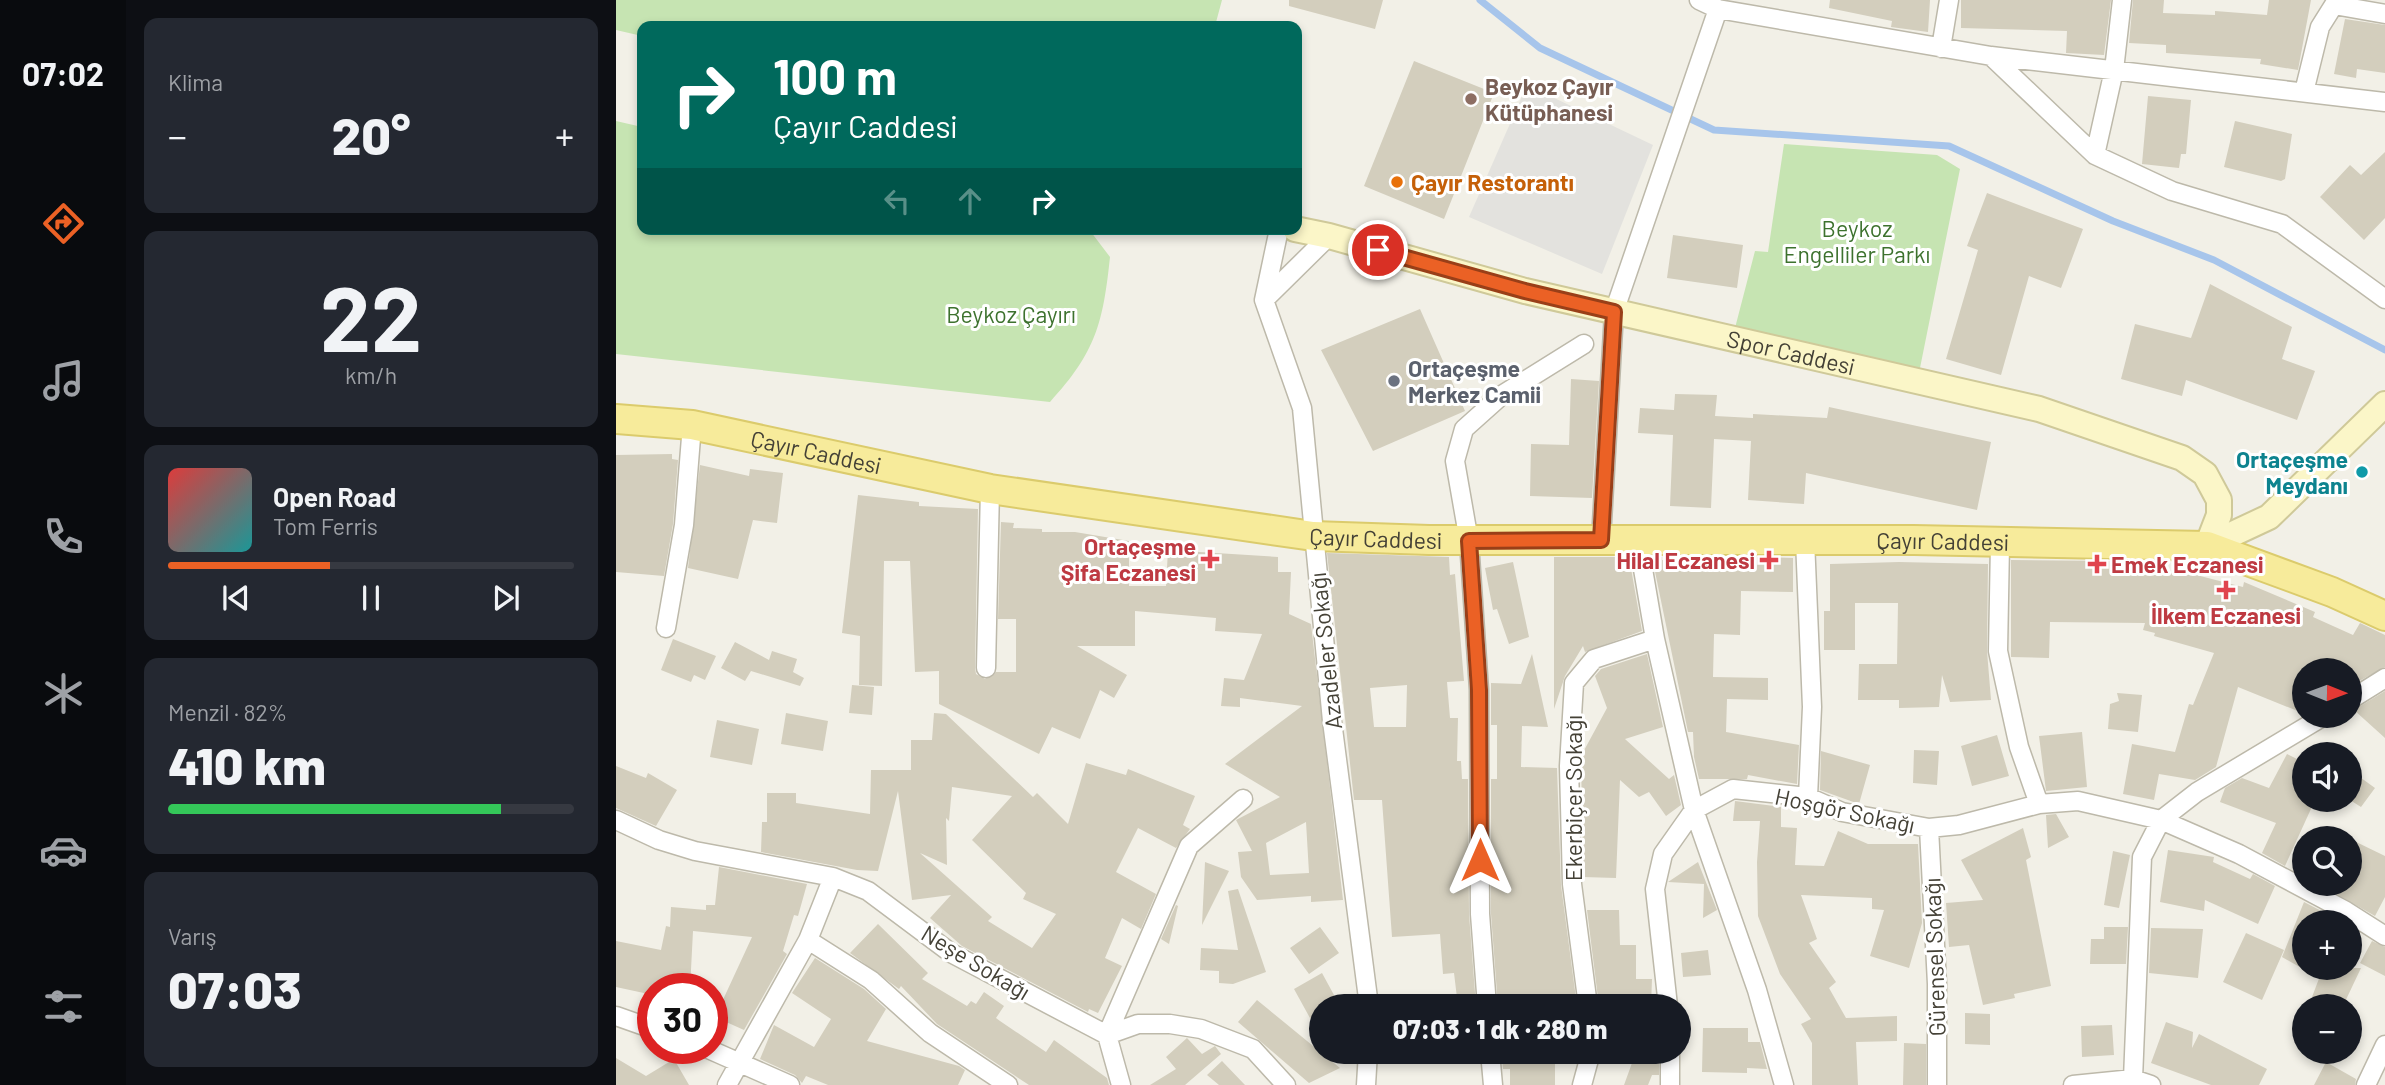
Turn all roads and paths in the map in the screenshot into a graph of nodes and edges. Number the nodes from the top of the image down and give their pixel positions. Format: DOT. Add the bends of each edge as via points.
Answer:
graph roads {
  1 [pos="1949,0"];
  2 [pos="2122,0"];
  3 [pos="2336,2"];
  4 [pos="1708,3"];
  5 [pos="2385,14"];
  6 [pos="1941,48"];
  7 [pos="1991,56"];
  8 [pos="2114,70"];
  9 [pos="2304,92"];
  10 [pos="2385,102"];
  11 [pos="2095,155"];
  12 [pos="1302,230"];
  13 [pos="1278,235"];
  14 [pos="1329,236"];
  15 [pos="2385,299"];
  16 [pos="1264,300"];
  17 [pos="1614,312"];
  18 [pos="1584,344"];
  19 [pos="2385,404"];
  20 [pos="616,419"];
  21 [pos="692,425"];
  22 [pos="990,489"];
  23 [pos="1313,536"];
  24 [pos="1601,540"];
  25 [pos="1638,540"];
  26 [pos="1805,540"];
  27 [pos="1469,541"];
  28 [pos="2000,544"];
  29 [pos="2207,546"];
  30 [pos="2385,615"];
  31 [pos="666,628"];
  32 [pos="1655,639"];
  33 [pos="986,668"];
  34 [pos="2385,678"];
  35 [pos="2362,692"];
  36 [pos="2304,728"];
  37 [pos="1808,797"];
  38 [pos="1243,799"];
  39 [pos="2039,804"];
  40 [pos="1694,810"];
  41 [pos="616,820"];
  42 [pos="2161,820"];
  43 [pos="1929,828"];
  44 [pos="833,877"];
  45 [pos="2385,936"];
  46 [pos="808,940"];
  47 [pos="1367,994"];
  48 [pos="1486,994"];
  49 [pos="1586,994"];
  50 [pos="1667,994"];
  51 [pos="616,1016"];
  52 [pos="637,1023"];
  53 [pos="1107,1035"];
  54 [pos="2385,1045"];
  55 [pos="728,1056"];
  56 [pos="738,1060"];
  57 [pos="1367,1064"];
  58 [pos="1491,1064"];
  59 [pos="1588,1064"];
  60 [pos="1671,1064"];
  61 [pos="2133,1079"];
  62 [pos="727,1085"];
  63 [pos="790,1085"];
  64 [pos="1008,1085"];
  65 [pos="1121,1085"];
  66 [pos="1286,1085"];
  67 [pos="1366,1085"];
  68 [pos="1493,1085"];
  69 [pos="1582,1085"];
  70 [pos="1670,1085"];
  71 [pos="1784,1085"];
  72 [pos="1937,1085"];
  73 [pos="2073,1085"];
  74 [pos="2151,1085"];
  75 [pos="2366,1085"];
  1 -- 6 [label="street"];
  2 -- 8 [label="street"];
  3 -- 5 [label="street"];
  3 -- 9 [label="street" via="2320,27"];
  4 -- 6 [label="street"];
  4 -- 17 [label="street" via="1692,85"];
  6 -- 7 [label="street"];
  7 -- 8 [label="street"];
  7 -- 11 [label="street"];
  8 -- 9 [label="street"];
  8 -- 11 [label="street"];
  9 -- 10 [label="street"];
  11 -- 15 [label="street" via="2172,191 2282,224"];
  12 -- 14 [label="street, Spor Caddesi"];
  13 -- 16 [label="street"];
  14 -- 16 [label="street"];
  14 -- 17 [label="street, Spor Caddesi"];
  16 -- 23 [label="street, Azadeler Sokağı" via="1302,408"];
  17 -- 24 [label="street"];
  17 -- 29 [label="street, Spor Caddesi" via="2039,409 2182,458 2206,474 2219,500 2219,515"];
  18 -- 27 [label="street" via="1502,395 1464,429 1455,461"];
  19 -- 29 [label="street" via="2269,517"];
  20 -- 21 [label="main road, Çayır Caddesi"];
  21 -- 22 [label="main road, Çayır Caddesi"];
  21 -- 31 [label="street" via="684,525"];
  22 -- 23 [label="main road, Çayır Caddesi"];
  22 -- 33 [label="street"];
  23 -- 27 [label="main road, Çayır Caddesi"];
  23 -- 47 [label="street, Azadeler Sokağı"];
  24 -- 25 [label="main road, Çayır Caddesi"];
  24 -- 27 [label="main road, Çayır Caddesi"];
  25 -- 26 [label="main road, Çayır Caddesi"];
  25 -- 32 [label="street"];
  26 -- 28 [label="main road, Çayır Caddesi"];
  26 -- 37 [label="street" via="1812,707"];
  27 -- 48 [label="street" via="1479,690 1480,914"];
  28 -- 29 [label="main road, Çayır Caddesi"];
  28 -- 39 [label="street" via="1998,651 2019,747"];
  29 -- 30 [label="main road, Çayır Caddesi"];
  32 -- 40 [label="street"];
  32 -- 49 [label="street, Ekerbiçer Sokağı" via="1594,659 1574,683 1569,766 1572,884"];
  34 -- 35 [label="street"];
  36 -- 42 [label="street"];
  37 -- 40 [label="street, Hoşgör Sokağı" via="1733,789"];
  37 -- 43 [label="street, Hoşgör Sokağı" via="1842,812"];
  38 -- 53 [label="street" via="1189,846"];
  39 -- 42 [label="street, Hoşgör Sokağı" via="2078,801"];
  39 -- 43 [label="street, Hoşgör Sokağı"];
  40 -- 50 [label="street, Hoşgör Sokağı" via="1663,854 1655,889"];
  40 -- 71 [label="street"];
  41 -- 44 [label="street, Neşe Sokağı" via="695,851"];
  42 -- 45 [label="street, Hoşgör Sokağı" via="2239,854"];
  42 -- 61 [label="street" via="2142,857"];
  43 -- 72 [label="street, Gürensel Sokağı"];
  44 -- 46 [label="street"];
  44 -- 53 [label="street, Neşe Sokağı" via="868,891 951,953"];
  46 -- 56 [label="street"];
  46 -- 64 [label="street" via="872,980 930,1033"];
  51 -- 52 [label="street"];
  53 -- 65 [label="street"];
  53 -- 66 [label="street" via="1138,1024 1201,1028 1253,1049"];
  54 -- 75 [label="street"];
  55 -- 56 [label="street"];
  56 -- 62 [label="street"];
  56 -- 63 [label="street"];
  57 -- 67 [label="street"];
  58 -- 68 [label="street"];
  59 -- 69 [label="street"];
  60 -- 70 [label="street"];
  61 -- 73 [label="street"];
  61 -- 74 [label="street"];
}
